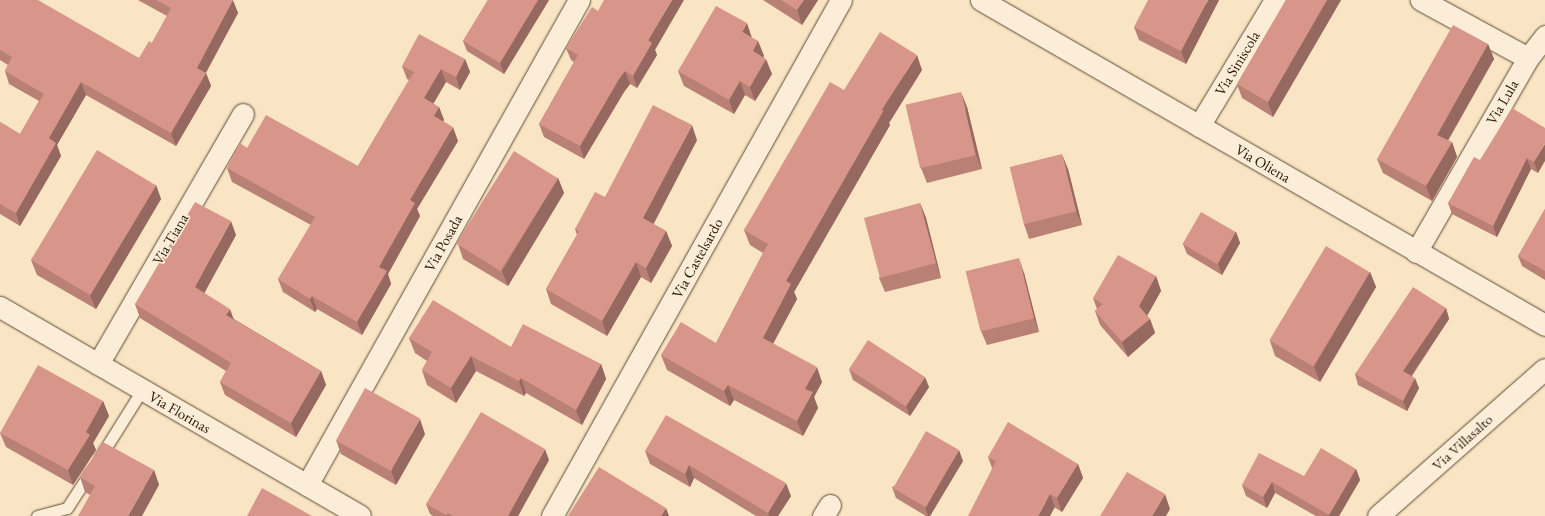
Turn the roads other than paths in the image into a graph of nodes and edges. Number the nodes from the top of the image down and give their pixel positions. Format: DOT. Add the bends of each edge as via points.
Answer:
graph roads {
  1 [pos="579,0"];
  2 [pos="841,0"];
  3 [pos="981,0"];
  4 [pos="1275,0"];
  5 [pos="1421,0"];
  6 [pos="1545,36"];
  7 [pos="1528,58"];
  8 [pos="243,114"];
  9 [pos="1199,126"];
  10 [pos="1416,252"];
  11 [pos="0,307"];
  12 [pos="1545,325"];
  13 [pos="98,364"];
  14 [pos="1545,369"];
  15 [pos="142,390"];
  16 [pos="307,485"];
  17 [pos="37,516"];
  18 [pos="360,516"];
  19 [pos="552,516"];
  20 [pos="1378,516"];
  1 -- 16 [label="street, Via Posada"];
  2 -- 19 [label="street, Via Castelsardo"];
  3 -- 9 [label="street, Via Oliena"];
  4 -- 9 [label="street, Via Siniscola"];
  5 -- 7 [label="street"];
  6 -- 7 [label="street, Via Lula"];
  7 -- 10 [label="street, Via Lula"];
  8 -- 13 [label="street, Via Tiana"];
  9 -- 10 [label="street, Via Oliena"];
  10 -- 12 [label="street, Via Oliena"];
  11 -- 13 [label="street, Via Florinas"];
  13 -- 15 [label="street, Via Florinas"];
  14 -- 20 [label="street, Via Villasalto"];
  15 -- 16 [label="street, Via Florinas"];
  15 -- 17 [label="lane" via="67,508"];
  16 -- 18 [label="street, Via Florinas"];
}
